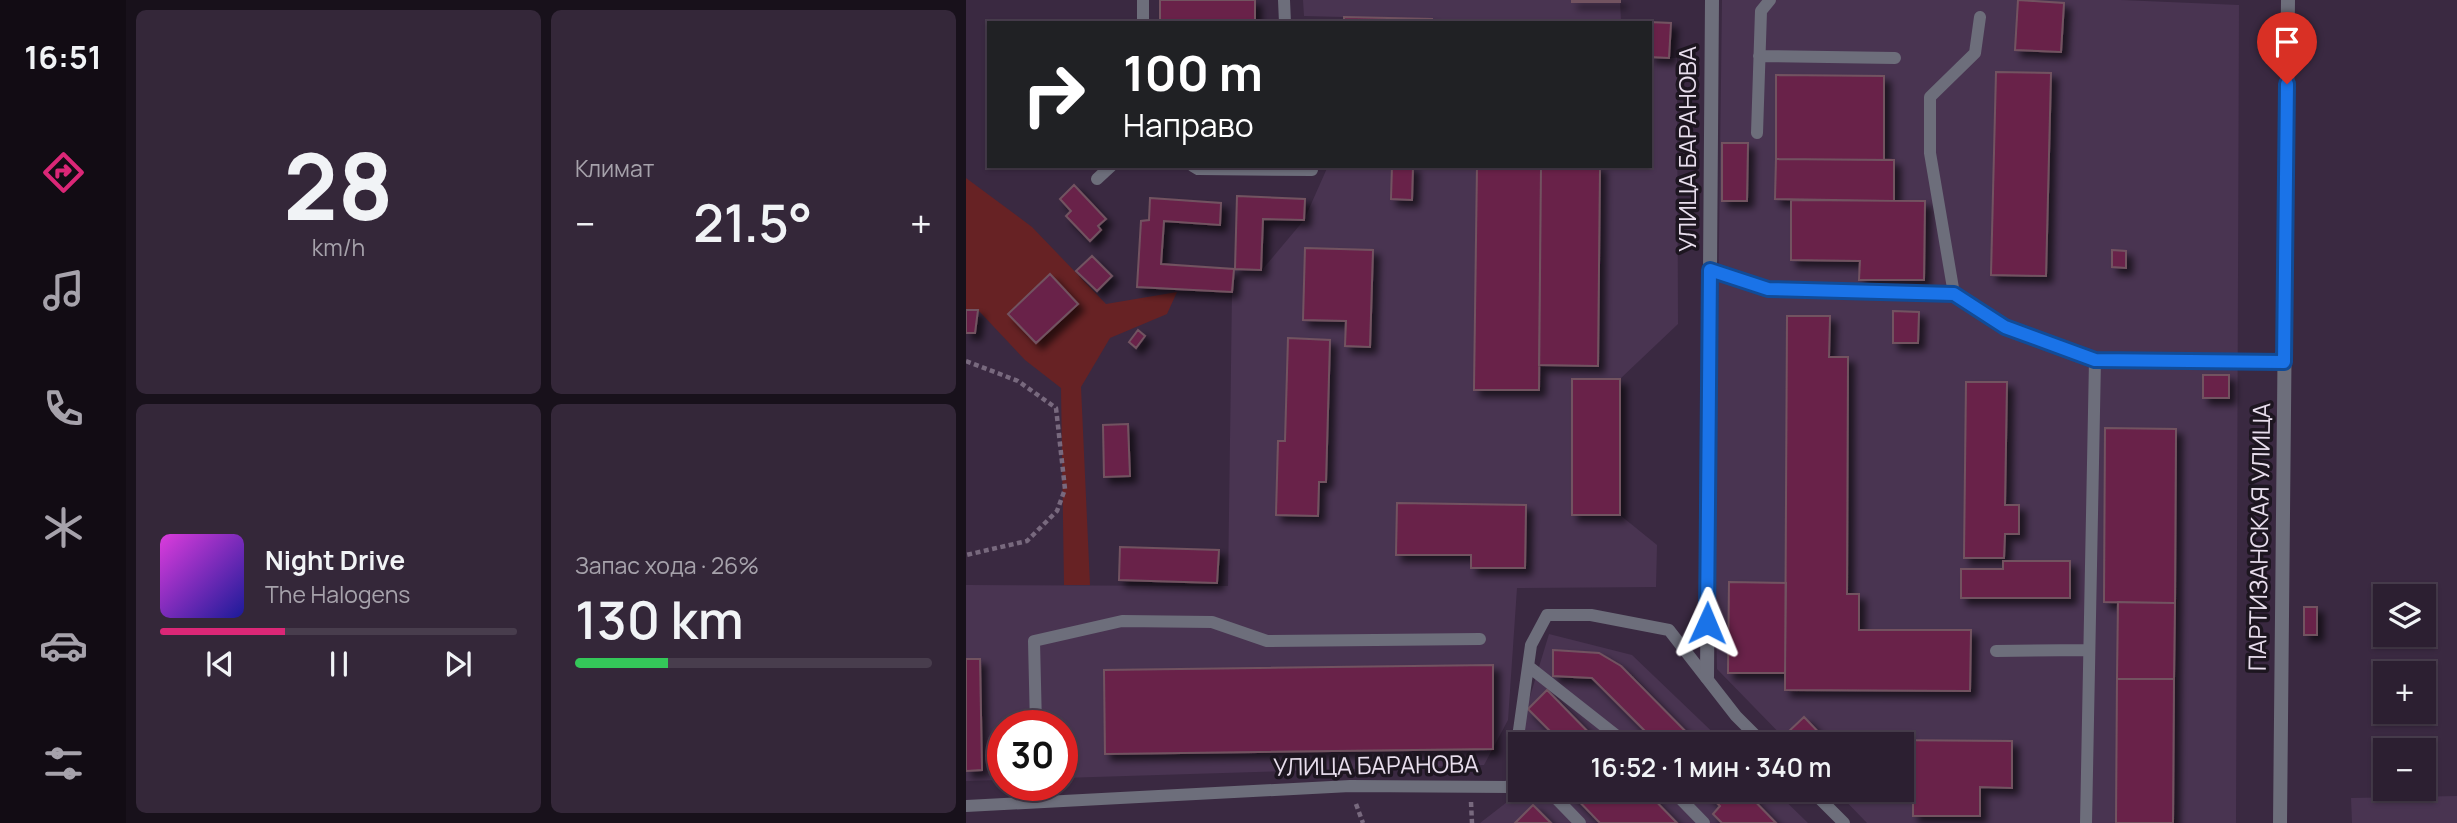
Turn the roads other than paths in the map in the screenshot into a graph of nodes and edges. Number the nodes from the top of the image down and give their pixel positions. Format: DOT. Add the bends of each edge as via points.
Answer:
graph roads {
  1 [pos="1143,0"];
  2 [pos="1284,0"];
  3 [pos="1712,0"];
  4 [pos="1770,0"];
  5 [pos="2288,0"];
  6 [pos="1980,17"];
  7 [pos="1143,21"];
  8 [pos="1285,21"];
  9 [pos="1759,56"];
  10 [pos="1895,58"];
  11 [pos="1757,132"];
  12 [pos="1109,168"];
  13 [pos="1196,168"];
  14 [pos="1312,170"];
  15 [pos="1097,179"];
  16 [pos="1710,270"];
  17 [pos="1954,294"];
  18 [pos="2095,360"];
  19 [pos="2284,362"];
  20 [pos="1480,639"];
  21 [pos="2090,650"];
  22 [pos="1996,651"];
  23 [pos="1528,666"];
  24 [pos="1707,677"];
  25 [pos="1036,710"];
  26 [pos="1612,732"];
  27 [pos="1753,732"];
  28 [pos="1037,802"];
  29 [pos="1560,802"];
  30 [pos="1684,802"];
  31 [pos="1823,802"];
  32 [pos="966,806"];
  33 [pos="1580,823"];
  34 [pos="1704,823"];
  35 [pos="1844,823"];
  36 [pos="2086,823"];
  37 [pos="2280,823"];
  1 -- 7 [label="lane"];
  2 -- 8 [label="lane"];
  3 -- 16 [label="street, УЛИЦА БАРАНОВА"];
  4 -- 9 [label="lane" via="1761,11"];
  5 -- 19 [label="street, ПАРТИЗАНСКАЯ УЛИЦА"];
  6 -- 17 [label="lane" via="1975,53 1930,97 1930,153"];
  9 -- 10 [label="lane"];
  9 -- 11 [label="lane"];
  12 -- 15 [label="lane"];
  13 -- 14 [label="lane"];
  16 -- 17 [label="lane" via="1768,289"];
  16 -- 24 [label="street, УЛИЦА БАРАНОВА"];
  17 -- 18 [label="lane" via="2005,327"];
  18 -- 19 [label="lane"];
  18 -- 21 [label="lane"];
  19 -- 37 [label="street, ПАРТИЗАНСКАЯ УЛИЦА"];
  20 -- 25 [label="lane" via="1267,641 1212,622 1122,621 1034,641"];
  21 -- 22 [label="lane"];
  21 -- 36 [label="lane"];
  23 -- 24 [label="lane, УЛИЦА БАРАНОВА" via="1531,645 1547,615 1591,615 1669,631"];
  23 -- 26 [label="lane"];
  23 -- 28 [label="lane, УЛИЦА БАРАНОВА" via="1511,787 1350,786"];
  24 -- 27 [label="lane, УЛИЦА БАРАНОВА"];
  28 -- 32 [label="lane, УЛИЦА БАРАНОВА"];
  29 -- 33 [label="lane"];
  30 -- 34 [label="lane"];
  31 -- 35 [label="lane"];
}
